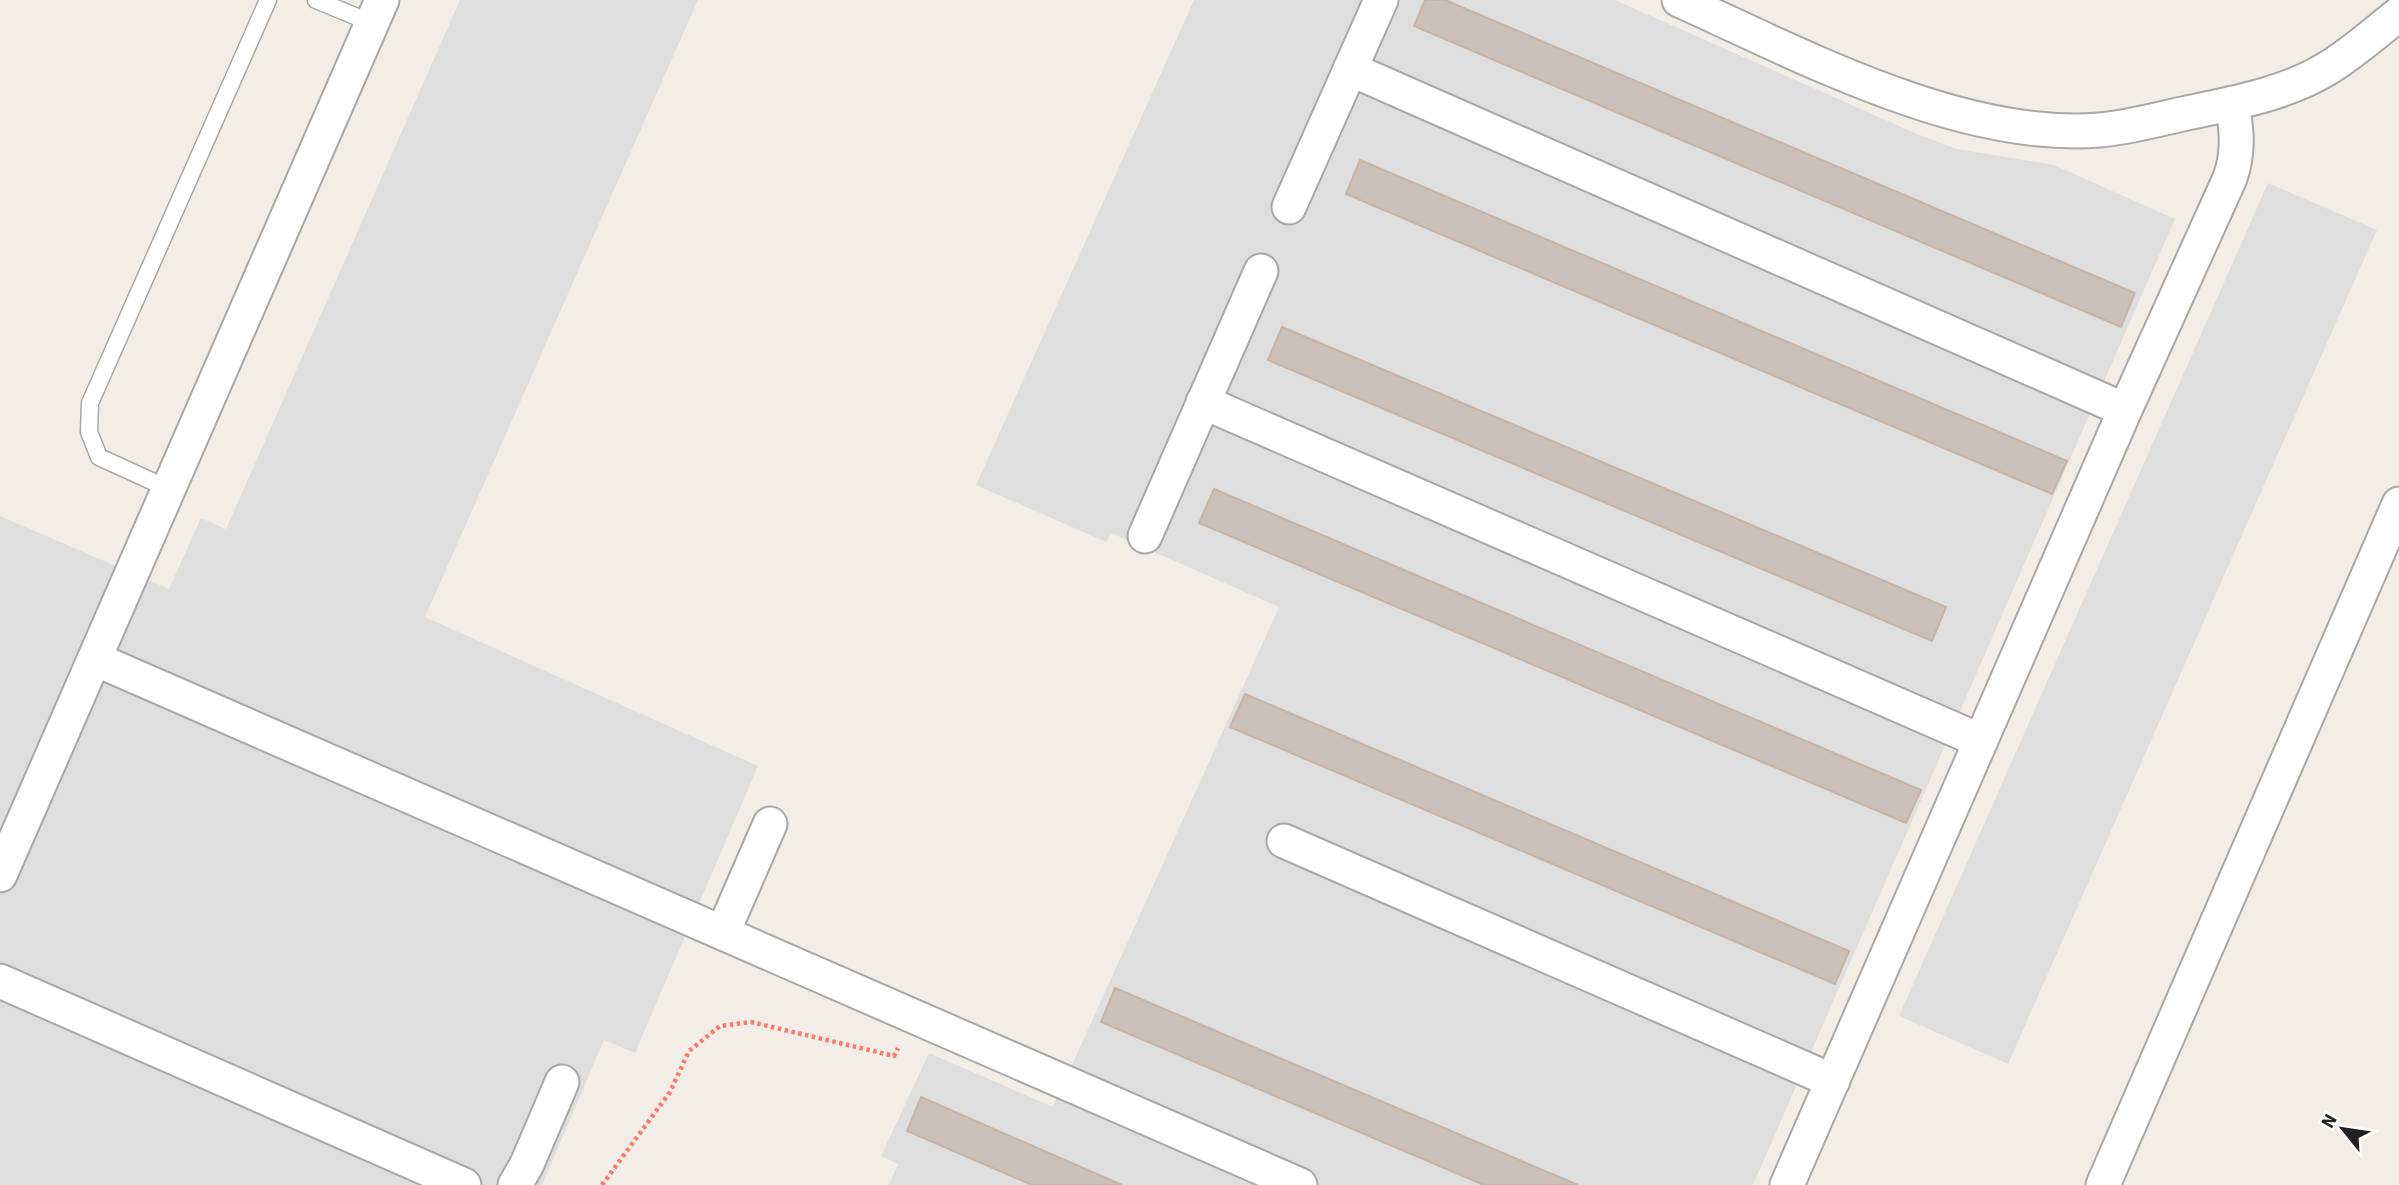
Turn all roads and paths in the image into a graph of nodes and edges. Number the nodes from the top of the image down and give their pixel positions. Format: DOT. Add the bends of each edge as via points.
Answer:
graph roads {
  1 [pos="268,0"];
  2 [pos="316,0"];
  3 [pos="1381,0"];
  4 [pos="1679,0"];
  5 [pos="377,11"];
  6 [pos="2399,14"];
  7 [pos="1350,69"];
  8 [pos="2232,103"];
  9 [pos="1289,207"];
  10 [pos="1261,271"];
  11 [pos="1203,402"];
  12 [pos="2124,410"];
  13 [pos="169,489"];
  14 [pos="2399,504"];
  15 [pos="1144,536"];
  16 [pos="96,659"];
  17 [pos="1982,741"];
  18 [pos="770,824"];
  19 [pos="1284,841"];
  20 [pos="0,875"];
  21 [pos="723,932"];
  22 [pos="0,981"];
  23 [pos="913,1016"];
  24 [pos="1833,1081"];
  25 [pos="562,1082"];
  26 [pos="464,1185"];
  27 [pos="515,1185"];
  28 [pos="602,1185"];
  29 [pos="1300,1185"];
  30 [pos="1787,1185"];
  31 [pos="2103,1185"];
  1 -- 13 [label="lane" via="90,403 89,432 99,457"];
  2 -- 5 [label="lane"];
  3 -- 7 [label="street"];
  4 -- 8 [label="street" via="1912,100 2032,128 2099,131"];
  5 -- 13 [label="street"];
  6 -- 8 [label="street" via="2327,69"];
  7 -- 9 [label="street"];
  7 -- 12 [label="street"];
  8 -- 12 [label="street" via="2237,148 2230,178"];
  10 -- 11 [label="street"];
  11 -- 15 [label="street"];
  11 -- 17 [label="street"];
  12 -- 17 [label="street"];
  13 -- 16 [label="street"];
  14 -- 31 [label="street"];
  16 -- 20 [label="street"];
  16 -- 21 [label="street"];
  17 -- 24 [label="street"];
  18 -- 21 [label="street"];
  19 -- 24 [label="street"];
  21 -- 23 [label="street"];
  22 -- 26 [label="street"];
  23 -- 28 [label="path" via="894,1056 751,1022 720,1026 689,1051 670,1092"];
  23 -- 29 [label="street"];
  24 -- 30 [label="street"];
  25 -- 27 [label="street"];
}
